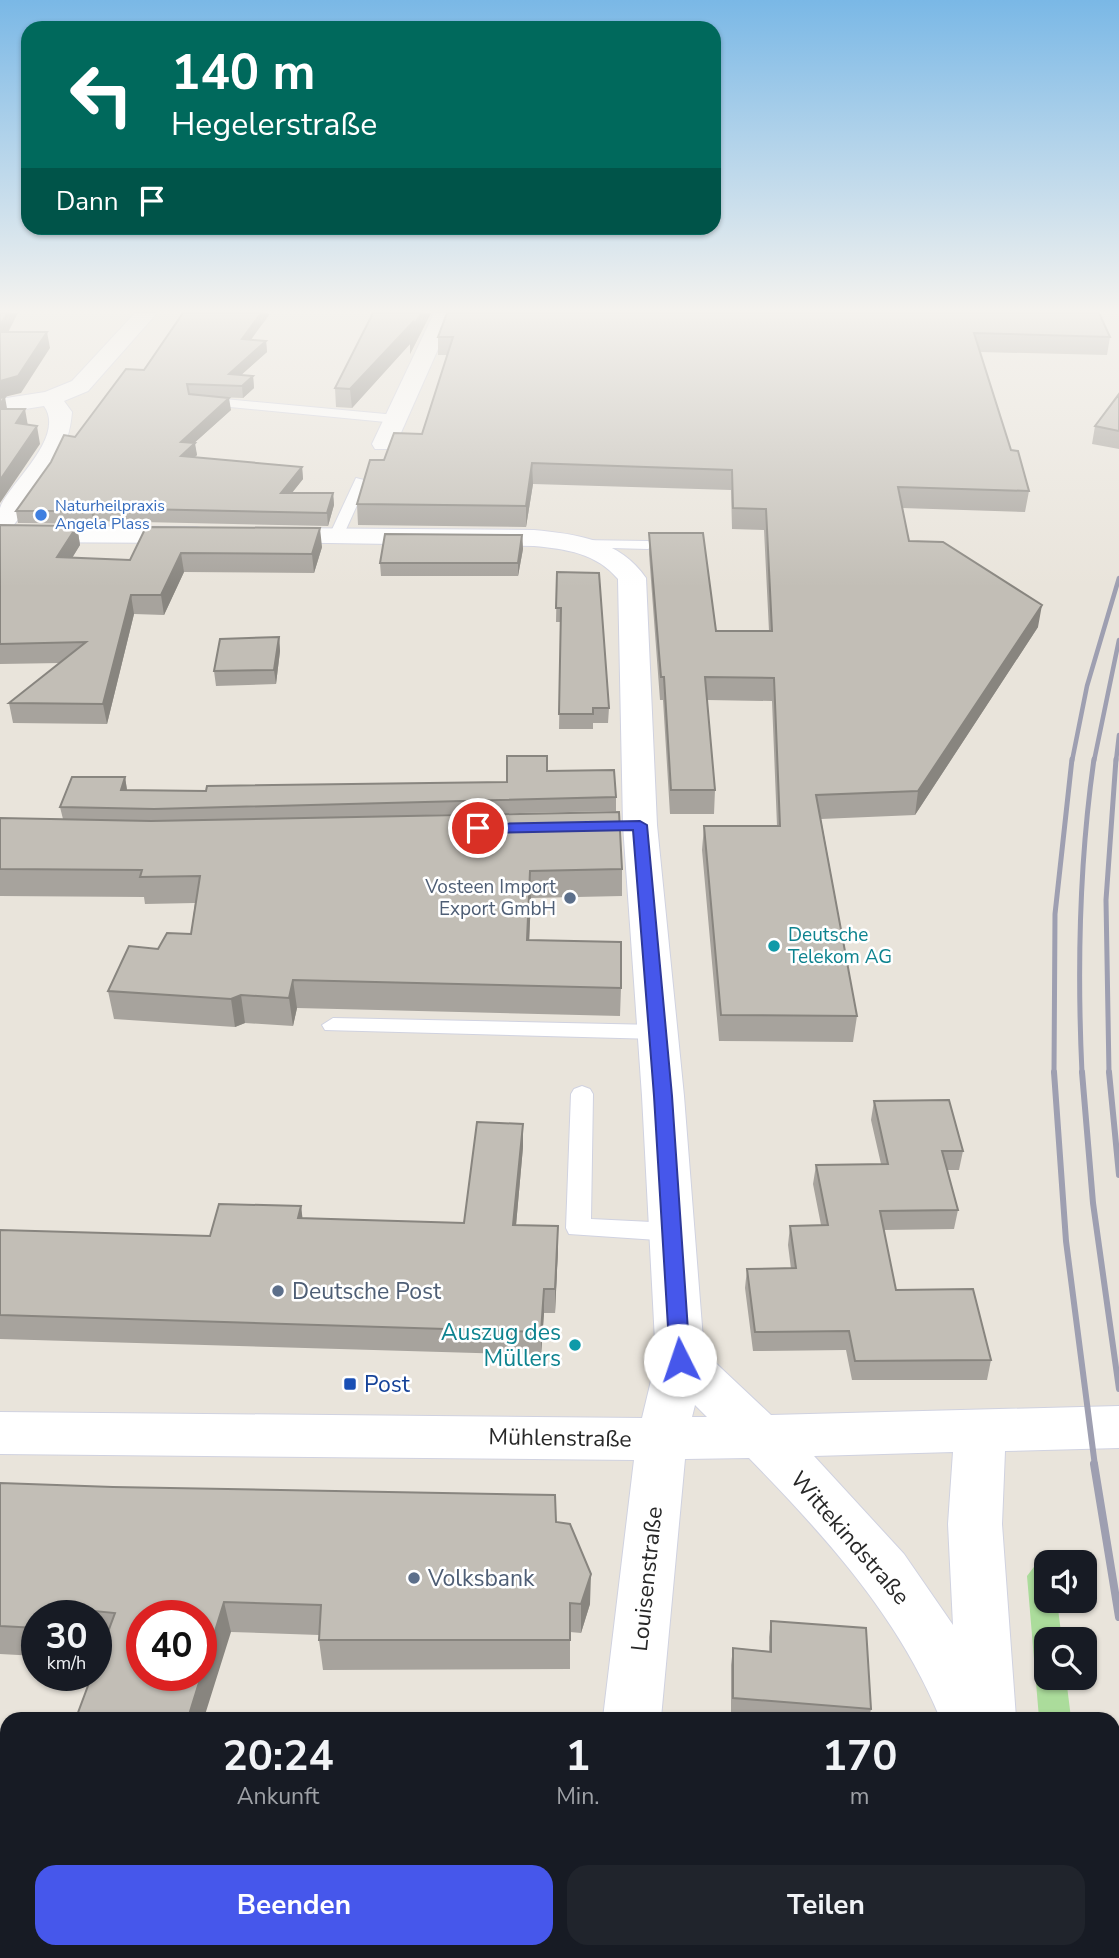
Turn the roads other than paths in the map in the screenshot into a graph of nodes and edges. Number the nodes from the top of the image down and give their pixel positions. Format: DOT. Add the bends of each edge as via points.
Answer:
graph roads {
  1 [pos="55,404"];
  2 [pos="241,404"];
  3 [pos="405,404"];
  4 [pos="396,419"];
  5 [pos="384,444"];
  6 [pos="360,481"];
  7 [pos="0,525"];
  8 [pos="0,534"];
  9 [pos="336,536"];
  10 [pos="578,544"];
  11 [pos="648,545"];
  12 [pos="333,1025"];
  13 [pos="657,1032"];
  14 [pos="582,1094"];
  15 [pos="672,1232"];
  16 [pos="680,1360"];
  17 [pos="1119,1427"];
  18 [pos="0,1433"];
  19 [pos="980,1433"];
  20 [pos="761,1437"];
  21 [pos="662,1439"];
  22 [pos="633,1712"];
  23 [pos="967,1712"];
  24 [pos="987,1712"];
  1 -- 7 [label="street" via="60,412 58,435"];
  2 -- 4 [label="lane"];
  3 -- 4 [label="street"];
  4 -- 5 [label="street"];
  6 -- 9 [label="lane"];
  8 -- 9 [label="street, Louisenstraße"];
  9 -- 10 [label="street, Louisenstraße" via="534,538"];
  10 -- 11 [label="lane"];
  10 -- 13 [label="street, Louisenstraße" via="603,550 620,562 632,579 626,826"];
  12 -- 13 [label="lane"];
  13 -- 15 [label="street, Louisenstraße"];
  14 -- 15 [label="lane" via="578,1228"];
  15 -- 16 [label="street, Louisenstraße"];
  16 -- 20 [label="street, Wittekindstraße"];
  16 -- 21 [label="street, Louisenstraße"];
  17 -- 19 [label="street, Mühlenstraße"];
  18 -- 21 [label="street, Mühlenstraße"];
  19 -- 20 [label="street, Mühlenstraße"];
  19 -- 24 [label="street" via="975,1524"];
  20 -- 21 [label="street, Mühlenstraße"];
  20 -- 23 [label="street, Wittekindstraße" via="850,1530 911,1607 957,1681"];
  21 -- 22 [label="street, Louisenstraße"];
}
